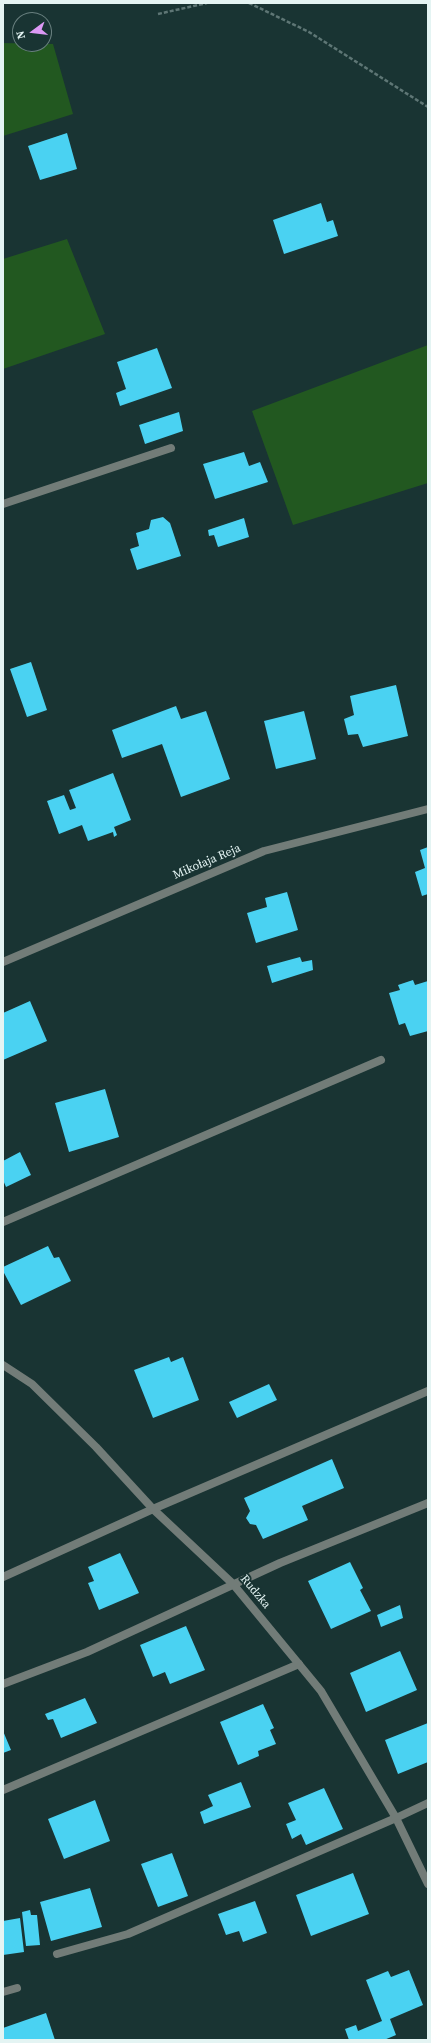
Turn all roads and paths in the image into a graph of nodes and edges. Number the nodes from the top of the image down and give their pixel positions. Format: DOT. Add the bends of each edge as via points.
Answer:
graph roads {
  1 [pos="207,3"];
  2 [pos="249,3"];
  3 [pos="158,14"];
  4 [pos="428,107"];
  5 [pos="172,448"];
  6 [pos="3,504"];
  7 [pos="428,808"];
  8 [pos="3,962"];
  9 [pos="381,1060"];
  10 [pos="3,1222"];
  11 [pos="3,1365"];
  12 [pos="428,1391"];
  13 [pos="428,1504"];
  14 [pos="154,1509"];
  15 [pos="3,1577"];
  16 [pos="234,1584"];
  17 [pos="299,1664"];
  18 [pos="3,1684"];
  19 [pos="3,1790"];
  20 [pos="428,1803"];
  21 [pos="396,1818"];
  22 [pos="428,1884"];
  23 [pos="57,1954"];
  24 [pos="17,1988"];
  25 [pos="3,1992"];
  1 -- 3 [label="path"];
  2 -- 4 [label="path" via="309,32"];
  5 -- 6 [label="street"];
  7 -- 8 [label="street, Mikołaja Reja" via="264,850"];
  9 -- 10 [label="street"];
  11 -- 14 [label="street, Rudzka" via="32,1384"];
  12 -- 14 [label="street"];
  13 -- 16 [label="street"];
  14 -- 15 [label="street"];
  14 -- 16 [label="street, Rudzka"];
  16 -- 17 [label="street, Rudzka"];
  16 -- 18 [label="street" via="87,1652"];
  17 -- 19 [label="street"];
  17 -- 21 [label="street, Rudzka" via="321,1691"];
  20 -- 21 [label="street"];
  21 -- 22 [label="street, Rudzka"];
  21 -- 23 [label="street" via="128,1934"];
  24 -- 25 [label="street"];
}
